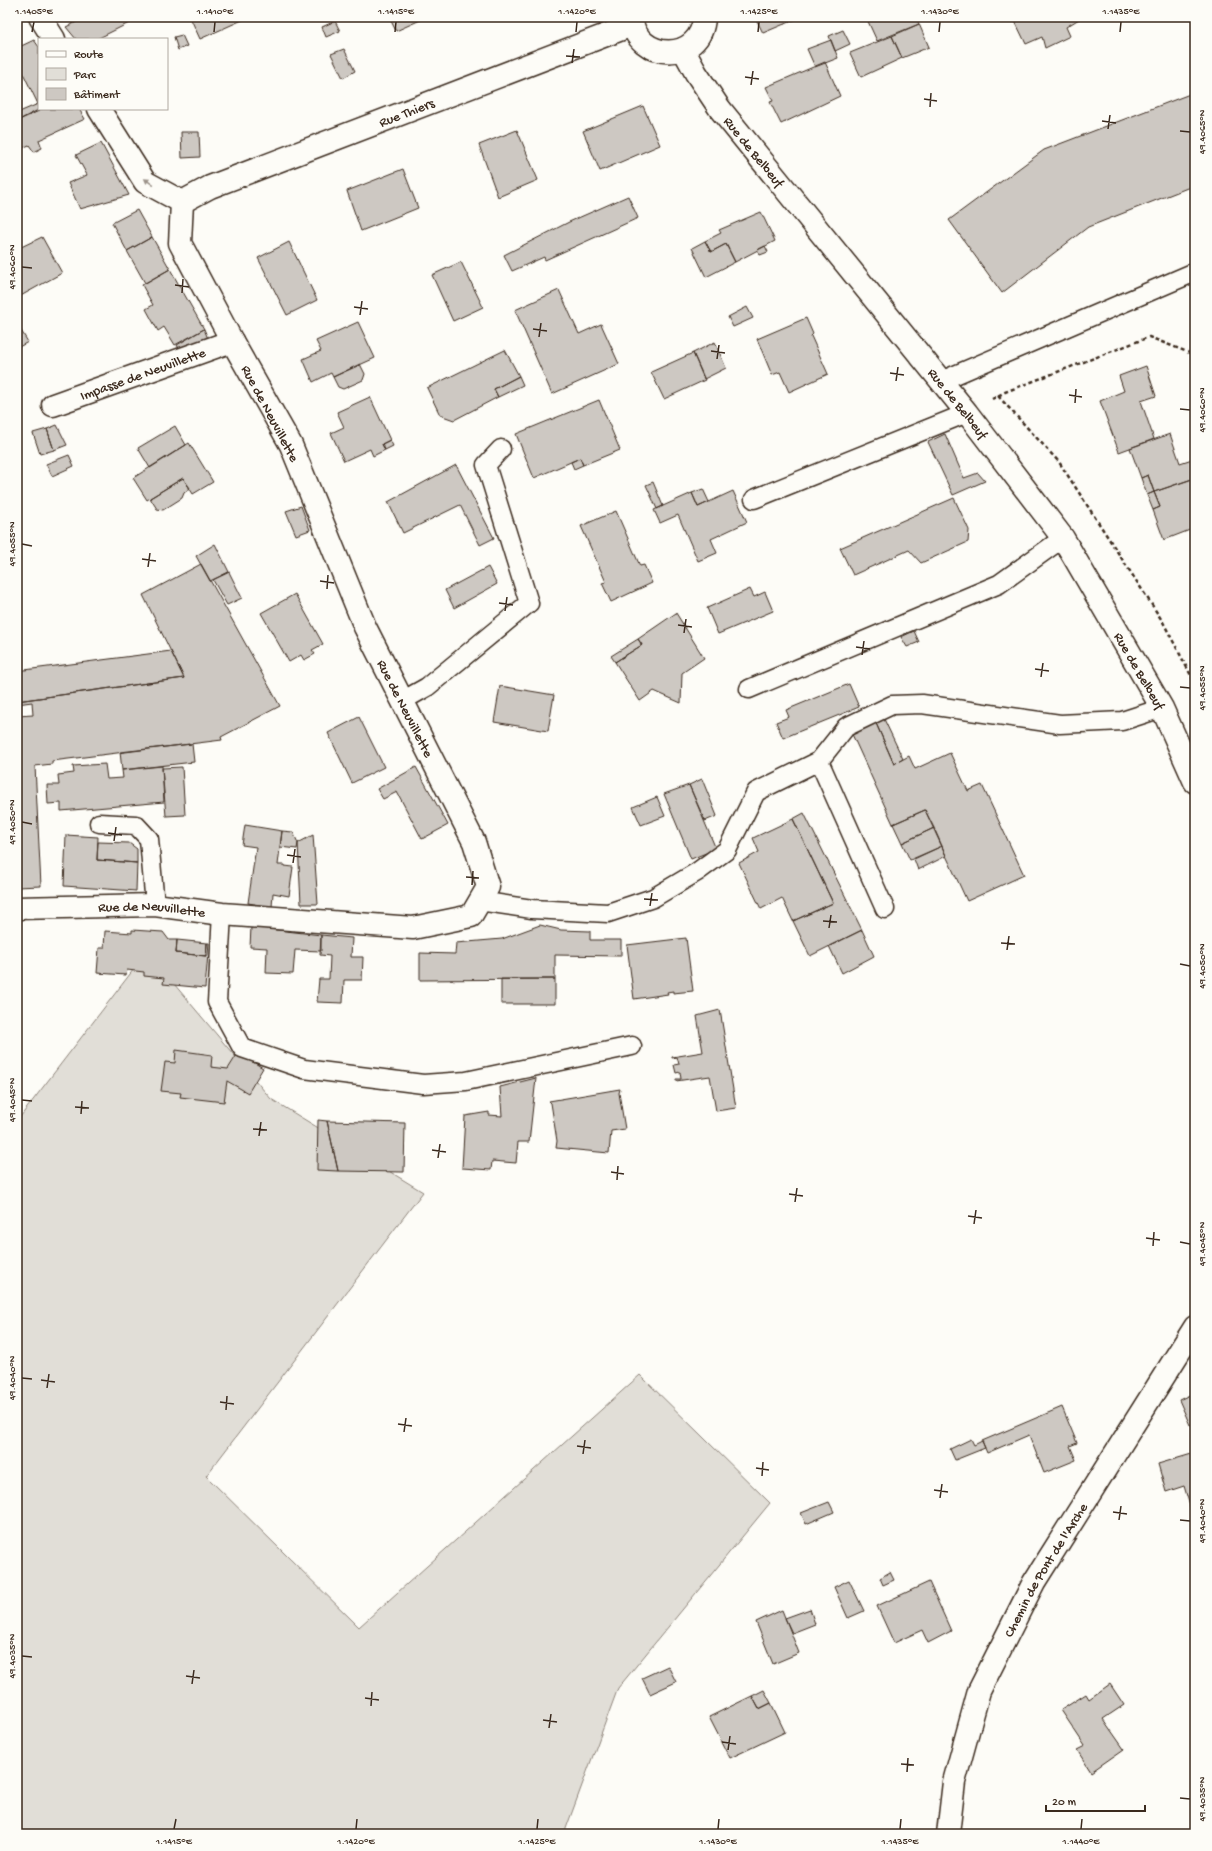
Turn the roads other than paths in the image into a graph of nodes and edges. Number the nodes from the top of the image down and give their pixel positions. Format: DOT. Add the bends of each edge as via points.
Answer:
graph roads {
  1 [pos="40,17"];
  2 [pos="704,17"];
  3 [pos="632,21"];
  4 [pos="53,38"];
  5 [pos="683,49"];
  6 [pos="100,110"];
  7 [pos="182,202"];
  8 [pos="1195,272"];
  9 [pos="232,341"];
  10 [pos="941,381"];
  11 [pos="53,405"];
  12 [pos="967,413"];
  13 [pos="501,449"];
  14 [pos="754,499"];
  15 [pos="1063,538"];
  16 [pos="749,689"];
  17 [pos="402,701"];
  18 [pos="1162,708"];
  19 [pos="819,761"];
  20 [pos="1195,782"];
  21 [pos="99,824"];
  22 [pos="479,901"];
  23 [pos="155,905"];
  24 [pos="17,908"];
  25 [pos="884,909"];
  26 [pos="222,914"];
  27 [pos="632,1046"];
  28 [pos="1195,1327"];
  29 [pos="948,1834"];
  1 -- 4 [label="street"];
  2 -- 5 [label="street" via="700,34"];
  3 -- 5 [label="street" via="638,37 647,45 658,51 671,52"];
  3 -- 7 [label="street, Rue Thiers" via="218,185"];
  5 -- 10 [label="street, Rue de Belbeuf" via="720,109"];
  7 -- 6 [label="street, one-way" via="145,182"];
  7 -- 9 [label="street, Rue de Neuvillette" via="180,243"];
  8 -- 10 [label="lane"];
  9 -- 11 [label="street, Impasse de Neuvillette"];
  9 -- 17 [label="street, Rue de Neuvillette" via="290,445 365,627"];
  10 -- 12 [label="street, Rue de Belbeuf"];
  12 -- 14 [label="lane"];
  12 -- 15 [label="street, Rue de Belbeuf"];
  13 -- 17 [label="lane" via="486,465 529,603 427,687"];
  15 -- 16 [label="lane" via="999,584"];
  15 -- 18 [label="street, Rue de Belbeuf"];
  17 -- 22 [label="street, Rue de Neuvillette" via="474,842 488,887"];
  18 -- 19 [label="lane" via="1122,721 1060,724 922,704 892,705 846,727"];
  18 -- 20 [label="street, Rue de Belbeuf"];
  19 -- 22 [label="lane" via="756,792 727,850 654,898 608,913 532,909"];
  19 -- 25 [label="lane"];
  21 -- 23 [label="lane" via="136,825 149,839"];
  22 -- 26 [label="street, Rue de Neuvillette" via="471,916 413,928"];
  23 -- 24 [label="street, Rue de Neuvillette"];
  23 -- 26 [label="street, Rue de Neuvillette"];
  26 -- 27 [label="lane" via="217,1002 242,1048 304,1069 430,1084 466,1081"];
  28 -- 29 [label="street, Chemin de Pont de l'Arche" via="1034,1582 979,1691 954,1782"];
}
